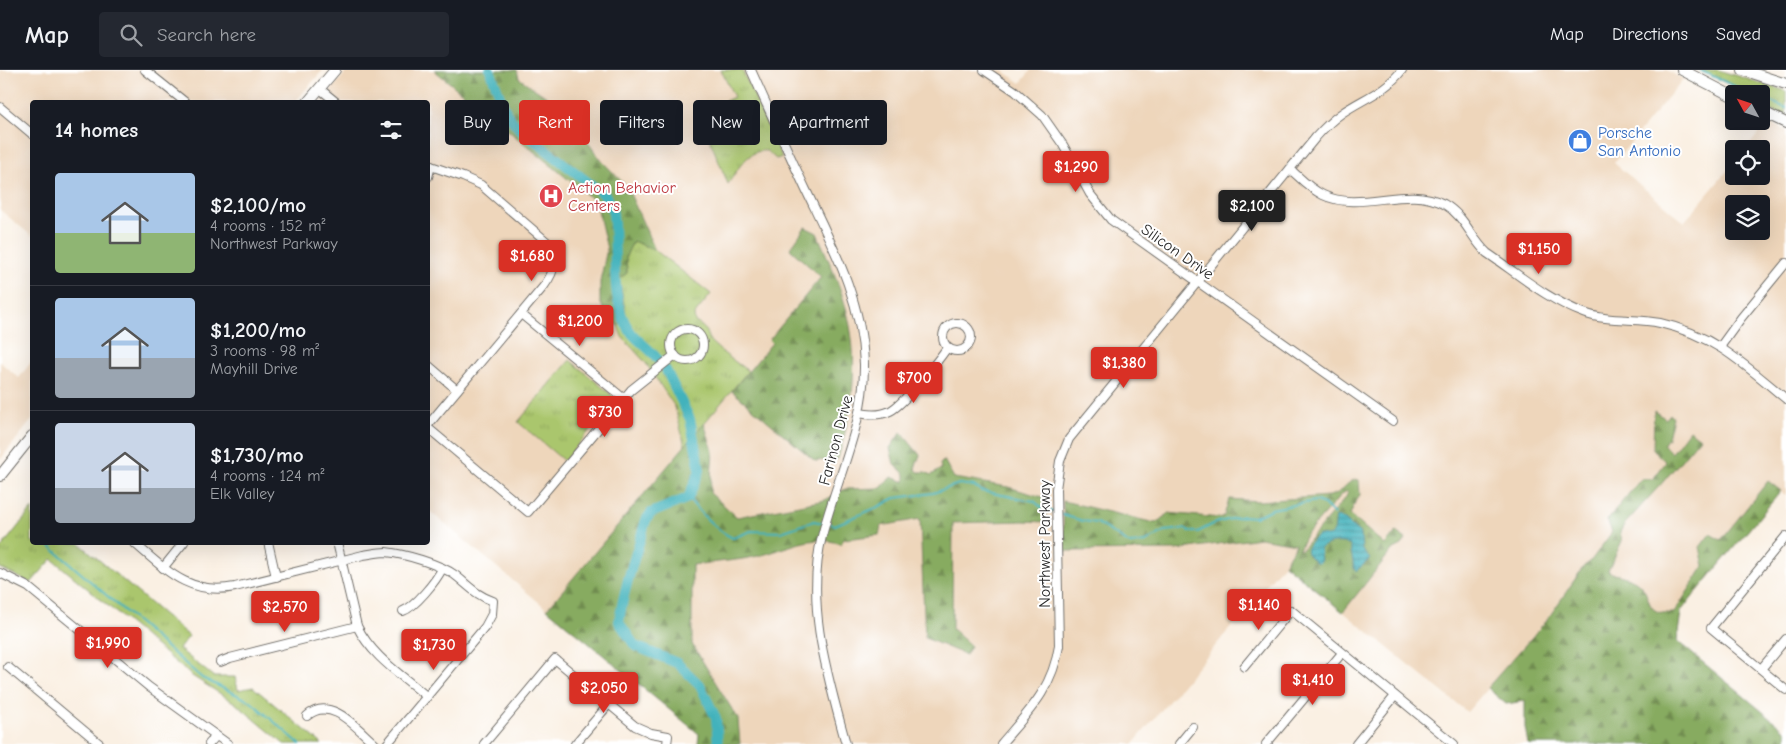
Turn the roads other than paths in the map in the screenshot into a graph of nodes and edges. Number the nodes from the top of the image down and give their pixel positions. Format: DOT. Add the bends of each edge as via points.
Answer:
graph roads {
  1 [pos="146,70"];
  2 [pos="335,70"];
  3 [pos="751,70"];
  4 [pos="984,70"];
  5 [pos="1402,70"];
  6 [pos="1682,70"];
  7 [pos="1743,70"];
  8 [pos="1786,84"];
  9 [pos="320,89"];
  10 [pos="1725,92"];
  11 [pos="183,100"];
  12 [pos="310,100"];
  13 [pos="334,100"];
  14 [pos="0,107"];
  15 [pos="1770,115"];
  16 [pos="1786,123"];
  17 [pos="30,132"];
  18 [pos="430,166"];
  19 [pos="1290,169"];
  20 [pos="1786,263"];
  21 [pos="1198,282"];
  22 [pos="521,314"];
  23 [pos="1720,347"];
  24 [pos="947,348"];
  25 [pos="675,355"];
  26 [pos="430,367"];
  27 [pos="457,390"];
  28 [pos="623,398"];
  29 [pos="1786,399"];
  30 [pos="859,413"];
  31 [pos="1393,420"];
  32 [pos="430,424"];
  33 [pos="430,428"];
  34 [pos="30,438"];
  35 [pos="0,476"];
  36 [pos="1786,536"];
  37 [pos="137,545"];
  38 [pos="182,545"];
  39 [pos="269,545"];
  40 [pos="338,545"];
  41 [pos="384,545"];
  42 [pos="384,552"];
  43 [pos="341,560"];
  44 [pos="164,568"];
  45 [pos="442,569"];
  46 [pos="0,573"];
  47 [pos="276,577"];
  48 [pos="403,611"];
  49 [pos="357,626"];
  50 [pos="1786,639"];
  51 [pos="1342,653"];
  52 [pos="220,662"];
  53 [pos="1244,667"];
  54 [pos="8,668"];
  55 [pos="1761,670"];
  56 [pos="1786,690"];
  57 [pos="1396,696"];
  58 [pos="427,697"];
  59 [pos="609,704"];
  60 [pos="307,716"];
  61 [pos="1193,727"];
  62 [pos="216,736"];
  63 [pos="668,740"];
  64 [pos="1450,743"];
  65 [pos="100,744"];
  66 [pos="209,744"];
  67 [pos="228,744"];
  68 [pos="375,744"];
  69 [pos="387,744"];
  70 [pos="484,744"];
  71 [pos="575,744"];
  72 [pos="846,744"];
  73 [pos="1001,744"];
  74 [pos="1179,744"];
  75 [pos="1266,744"];
  76 [pos="1356,744"];
  1 -- 11 [label="street"];
  2 -- 9 [label="main road"];
  3 -- 30 [label="street, Farinon Drive" via="850,287 864,365"];
  4 -- 21 [label="street, Silicon Drive" via="1042,115 1063,144 1090,194 1111,220"];
  5 -- 19 [label="street, Northwest Parkway" via="1381,90 1334,119"];
  6 -- 10 [label="main road"];
  7 -- 8 [label="main road"];
  9 -- 12 [label="main road"];
  9 -- 13 [label="street"];
  14 -- 17 [label="street"];
  15 -- 16 [label="main road"];
  18 -- 22 [label="street" via="481,185 552,249 553,273"];
  19 -- 21 [label="street, Northwest Parkway"];
  19 -- 23 [label="street" via="1316,192 1337,200 1411,196 1438,201 1460,217 1487,253 1571,307 1595,316 1668,325"];
  20 -- 23 [label="street"];
  21 -- 31 [label="street, Silicon Drive"];
  21 -- 73 [label="street, Northwest Parkway" via="1069,440 1060,461 1056,489 1059,646 1056,662 1044,690"];
  22 -- 27 [label="street"];
  22 -- 28 [label="street"];
  23 -- 29 [label="street"];
  24 -- 30 [label="street" via="897,407 884,414"];
  25 -- 25 [label="street" via="685,361 697,358 703,347 700,335 689,329 677,333 672,343"];
  25 -- 28 [label="street"];
  26 -- 27 [label="street"];
  27 -- 32 [label="street"];
  28 -- 33 [label="street" via="528,512"];
  30 -- 72 [label="street, Farinon Drive" via="822,537 817,585 819,637"];
  34 -- 35 [label="main road"];
  36 -- 55 [label="street" via="1711,628"];
  37 -- 44 [label="street"];
  38 -- 44 [label="street"];
  39 -- 47 [label="street"];
  40 -- 43 [label="street"];
  41 -- 42 [label="street"];
  42 -- 43 [label="street"];
  42 -- 45 [label="street"];
  43 -- 47 [label="street"];
  43 -- 49 [label="street"];
  44 -- 47 [label="street" via="189,584 212,589"];
  45 -- 48 [label="street" via="412,606"];
  45 -- 58 [label="street" via="483,598 493,601 492,614 485,627"];
  46 -- 62 [label="street" via="38,594 148,688"];
  49 -- 52 [label="street"];
  49 -- 58 [label="street" via="378,656"];
  50 -- 55 [label="street"];
  51 -- 53 [label="street" via="1291,610"];
  51 -- 57 [label="street"];
  51 -- 75 [label="street"];
  54 -- 65 [label="street"];
  55 -- 56 [label="street"];
  57 -- 64 [label="street"];
  57 -- 76 [label="street"];
  58 -- 69 [label="street"];
  59 -- 63 [label="street" via="640,728"];
  59 -- 70 [label="street" via="555,659"];
  59 -- 71 [label="street"];
  60 -- 68 [label="street" via="318,709 335,711"];
  61 -- 74 [label="street"];
  62 -- 66 [label="street"];
  62 -- 67 [label="street"];
}
